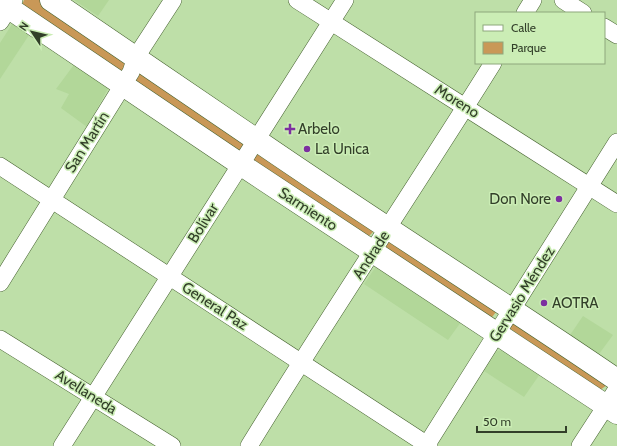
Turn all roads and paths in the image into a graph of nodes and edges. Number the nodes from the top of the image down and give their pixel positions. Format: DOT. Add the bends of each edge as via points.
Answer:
graph roads {
  1 [pos="51,0"];
  2 [pos="173,0"];
  3 [pos="297,0"];
  4 [pos="345,0"];
  5 [pos="533,0"];
  6 [pos="563,0"];
  7 [pos="6,8"];
  8 [pos="526,12"];
  9 [pos="581,12"];
  10 [pos="331,22"];
  11 [pos="605,28"];
  12 [pos="617,35"];
  13 [pos="136,57"];
  14 [pos="492,64"];
  15 [pos="122,84"];
  16 [pos="466,107"];
  17 [pos="255,140"];
  18 [pos="617,142"];
  19 [pos="240,164"];
  20 [pos="0,166"];
  21 [pos="590,187"];
  22 [pos="51,201"];
  23 [pos="617,204"];
  24 [pos="389,227"];
  25 [pos="373,252"];
  26 [pos="170,277"];
  27 [pos="0,284"];
  28 [pos="513,309"];
  29 [pos="497,333"];
  30 [pos="0,339"];
  31 [pos="301,361"];
  32 [pos="617,380"];
  33 [pos="94,396"];
  34 [pos="613,403"];
  35 [pos="62,446"];
  36 [pos="172,446"];
  37 [pos="249,446"];
  38 [pos="427,446"];
  39 [pos="580,446"];
  1 -- 13 [label="main road, Sarmiento"];
  2 -- 13 [label="street, San Martín"];
  3 -- 10 [label="street, Moreno"];
  4 -- 10 [label="street, Bolívar"];
  5 -- 8 [label="street"];
  6 -- 9 [label="street"];
  7 -- 15 [label="main road, Sarmiento"];
  10 -- 16 [label="street, Moreno"];
  10 -- 17 [label="street, Bolívar"];
  11 -- 12 [label="street"];
  13 -- 15 [label="street, San Martín"];
  13 -- 17 [label="main road, Sarmiento"];
  14 -- 16 [label="street, Andrade"];
  15 -- 19 [label="main road, Sarmiento"];
  15 -- 22 [label="street, San Martín"];
  16 -- 21 [label="street, Moreno"];
  16 -- 24 [label="street, Andrade"];
  17 -- 19 [label="street, Bolívar"];
  17 -- 24 [label="main road, Sarmiento"];
  18 -- 21 [label="street, Gervasio Méndez"];
  19 -- 25 [label="main road, Sarmiento"];
  19 -- 26 [label="street, Bolívar"];
  20 -- 22 [label="street, General Paz"];
  21 -- 23 [label="street, Moreno"];
  21 -- 28 [label="street, Gervasio Méndez"];
  22 -- 26 [label="street, General Paz"];
  22 -- 27 [label="street, San Martín"];
  24 -- 25 [label="street, Andrade"];
  24 -- 28 [label="main road, Sarmiento"];
  25 -- 29 [label="main road, Sarmiento"];
  25 -- 31 [label="street, Andrade"];
  26 -- 31 [label="street, General Paz"];
  26 -- 33 [label="street, Bolívar"];
  28 -- 29 [label="street, Gervasio Méndez"];
  28 -- 32 [label="main road, Sarmiento"];
  29 -- 34 [label="main road, Sarmiento"];
  29 -- 38 [label="street, Gervasio Méndez"];
  30 -- 33 [label="street, Avellaneda"];
  31 -- 37 [label="street, Andrade"];
  31 -- 38 [label="street, General Paz"];
  33 -- 35 [label="street, Bolívar"];
  33 -- 36 [label="street, Avellaneda"];
  34 -- 39 [label="street"];
}
